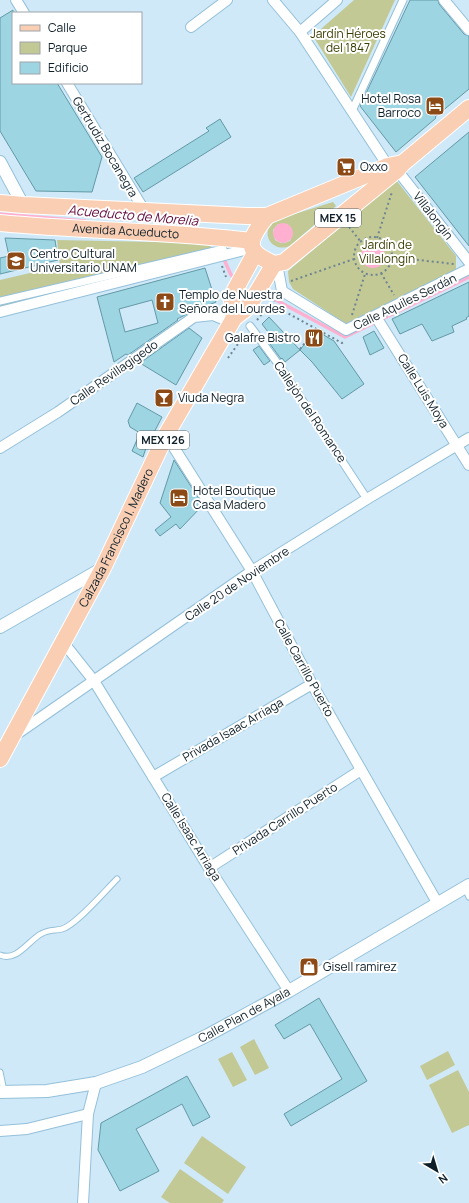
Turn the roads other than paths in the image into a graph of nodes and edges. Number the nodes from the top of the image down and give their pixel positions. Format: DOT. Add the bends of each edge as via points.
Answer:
graph roads {
  1 [pos="16,0"];
  2 [pos="227,0"];
  3 [pos="273,0"];
  4 [pos="337,0"];
  5 [pos="403,0"];
  6 [pos="444,0"];
  7 [pos="23,12"];
  8 [pos="191,28"];
  9 [pos="469,30"];
  10 [pos="300,32"];
  11 [pos="68,84"];
  12 [pos="469,108"];
  13 [pos="352,111"];
  14 [pos="0,162"];
  15 [pos="396,166"];
  16 [pos="0,203"];
  17 [pos="24,206"];
  18 [pos="144,210"];
  19 [pos="267,216"];
  20 [pos="0,223"];
  21 [pos="253,247"];
  22 [pos="220,252"];
  23 [pos="469,262"];
  24 [pos="276,264"];
  25 [pos="469,270"];
  26 [pos="0,301"];
  27 [pos="0,312"];
  28 [pos="376,317"];
  29 [pos="233,321"];
  30 [pos="250,326"];
  31 [pos="166,435"];
  32 [pos="469,438"];
  33 [pos="457,445"];
  34 [pos="0,448"];
  35 [pos="469,465"];
  36 [pos="367,499"];
  37 [pos="103,568"];
  38 [pos="252,572"];
  39 [pos="0,627"];
  40 [pos="63,642"];
  41 [pos="94,681"];
  42 [pos="312,684"];
  43 [pos="3,750"];
  44 [pos="361,770"];
  45 [pos="153,777"];
  46 [pos="209,868"];
  47 [pos="117,879"];
  48 [pos="468,890"];
  49 [pos="438,904"];
  50 [pos="0,955"];
  51 [pos="289,991"];
  52 [pos="0,1072"];
  53 [pos="96,1083"];
  54 [pos="2,1092"];
  55 [pos="88,1114"];
  56 [pos="0,1131"];
  57 [pos="83,1203"];
  1 -- 7 [label="street"];
  2 -- 8 [label="street"];
  3 -- 10 [label="street, Villalongín"];
  4 -- 10 [label="street"];
  5 -- 13 [label="street"];
  6 -- 9 [label="street"];
  10 -- 13 [label="street, Villalongín"];
  11 -- 18 [label="street, Gertrudiz Bocanegra"];
  12 -- 15 [label="main road, MEX 15"];
  13 -- 15 [label="street, Villalongín"];
  14 -- 17 [label="street"];
  15 -- 19 [label="main road, MEX 15"];
  15 -- 23 [label="street, Villalongín"];
  15 -- 24 [label="main road, MEX 15" via="284,262"];
  16 -- 17 [label="main road, Avenida Acueducto / MEX 15"];
  17 -- 18 [label="main road, Avenida Acueducto / MEX 15"];
  18 -- 19 [label="main road, Avenida Acueducto / MEX 15"];
  19 -- 21 [label="main road" via="257,230"];
  20 -- 21 [label="main road, Avenida Acueducto" via="212,236"];
  21 -- 22 [label="street"];
  21 -- 24 [label="main road"];
  21 -- 29 [label="main road" via="235,290 232,302"];
  22 -- 26 [label="street"];
  22 -- 27 [label="street"];
  24 -- 28 [label="street, Calle Aquiles Serdán" via="282,291 346,330"];
  24 -- 29 [label="main road, MEX 126" via="253,299"];
  25 -- 28 [label="street, Calle Aquiles Serdán"];
  28 -- 33 [label="street, Calle Luis Moya"];
  29 -- 31 [label="main road, Calzada Francisco I. Madero / MEX 126"];
  29 -- 34 [label="street, Calle Revillagigedo" via="213,315 194,317 58,412"];
  30 -- 36 [label="street, Callejón del Romance" via="279,365"];
  31 -- 37 [label="main road, Calzada Francisco I. Madero / MEX 126"];
  31 -- 38 [label="street, Calle Carrillo Puerto"];
  32 -- 33 [label="street, Calle 20 de Noviembre"];
  33 -- 35 [label="street, Calle Luis Moya"];
  33 -- 36 [label="street, Calle 20 de Noviembre"];
  36 -- 38 [label="street, Calle 20 de Noviembre"];
  37 -- 39 [label="street"];
  37 -- 40 [label="main road, Calzada Francisco I. Madero / MEX 126"];
  38 -- 41 [label="street, Calle 20 de Noviembre"];
  38 -- 42 [label="street, Calle Carrillo Puerto"];
  40 -- 41 [label="street, Calle Isaac Arriaga"];
  40 -- 43 [label="main road, Calzada Francisco I. Madero / MEX 126"];
  41 -- 43 [label="street, Calle 20 de Noviembre"];
  41 -- 45 [label="street, Calle Isaac Arriaga"];
  42 -- 44 [label="street, Calle Carrillo Puerto"];
  42 -- 45 [label="street, Privada Isaac Arriaga"];
  44 -- 46 [label="street, Privada Carrillo Puerto"];
  44 -- 49 [label="street, Calle Carrillo Puerto"];
  45 -- 46 [label="street, Calle Isaac Arriaga"];
  46 -- 51 [label="street, Calle Isaac Arriaga"];
  47 -- 50 [label="lane" via="74,922 62,929 41,934 15,955 6,958"];
  48 -- 49 [label="street, Calle Plan de Ayala"];
  49 -- 51 [label="street, Calle Plan de Ayala"];
  51 -- 53 [label="street, Calle Plan de Ayala" via="142,1067"];
  52 -- 54 [label="lane"];
  53 -- 54 [label="street, Calle Plan de Ayala" via="47,1091"];
  53 -- 55 [label="street"];
  55 -- 56 [label="street" via="27,1129"];
  55 -- 57 [label="street"];
}
